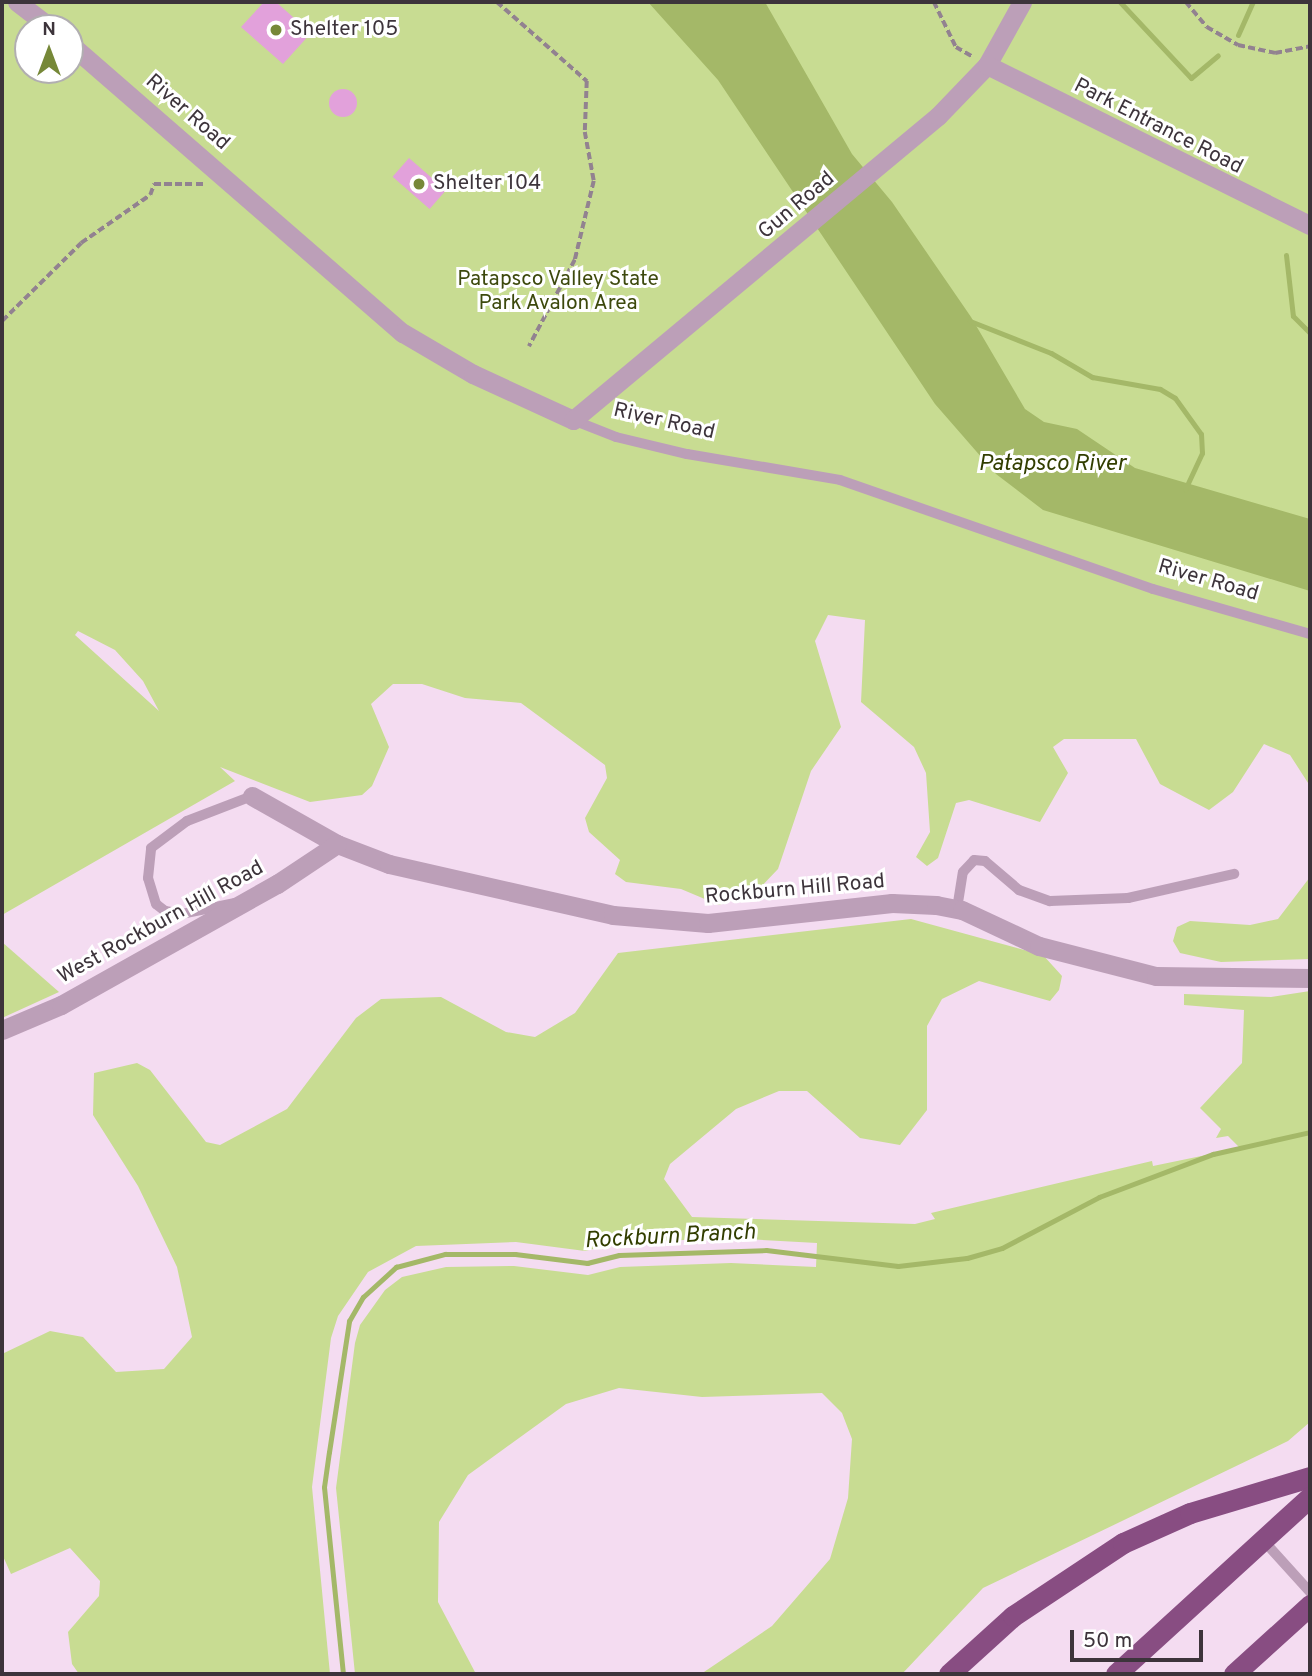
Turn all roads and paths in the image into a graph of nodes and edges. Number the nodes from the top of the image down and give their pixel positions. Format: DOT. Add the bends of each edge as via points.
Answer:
graph roads {
  1 [pos="17,2"];
  2 [pos="497,2"];
  3 [pos="934,2"];
  4 [pos="1022,2"];
  5 [pos="1186,2"];
  6 [pos="33,14"];
  7 [pos="1310,46"];
  8 [pos="84,56"];
  9 [pos="987,65"];
  10 [pos="202,176"];
  11 [pos="1310,225"];
  12 [pos="2,321"];
  13 [pos="529,347"];
  14 [pos="573,420"];
  15 [pos="1310,634"];
  16 [pos="252,796"];
  17 [pos="337,844"];
  18 [pos="1234,874"];
  19 [pos="243,904"];
  20 [pos="957,909"];
  21 [pos="1310,978"];
  22 [pos="2,1030"];
  23 [pos="1310,1477"];
  24 [pos="1310,1497"];
  25 [pos="1263,1540"];
  26 [pos="1310,1592"];
  27 [pos="1310,1605"];
  28 [pos="949,1674"];
  29 [pos="1116,1674"];
  30 [pos="1234,1674"];
  1 -- 6 [label="street"];
  2 -- 13 [label="path" via="587,81 585,132 594,181 575,260"];
  3 -- 9 [label="path" via="957,47"];
  4 -- 9 [label="street, Gun Road"];
  5 -- 7 [label="path" via="1207,27 1238,46 1275,54"];
  8 -- 14 [label="street, River Road" via="403,333 473,374"];
  9 -- 11 [label="street, Park Entrance Road"];
  9 -- 14 [label="street, Gun Road" via="884,163"];
  10 -- 12 [label="path" via="208,184 154,184 150,195 81,243"];
  14 -- 15 [label="lane, River Road" via="616,437 687,454 840,480 1153,589"];
  16 -- 17 [label="street, Rockburn Hill Road"];
  16 -- 19 [label="lane" via="187,821 150,848 148,878 156,904 165,911 181,914 220,902"];
  17 -- 19 [label="street, West Rockburn Hill Road"];
  17 -- 20 [label="street, Rockburn Hill Road" via="459,883 662,921 756,919 892,903"];
  18 -- 20 [label="lane" via="1128,898 1051,901 1019,890 985,861 974,860 963,872"];
  19 -- 22 [label="street, West Rockburn Hill Road" via="61,1005"];
  20 -- 21 [label="street, Rockburn Hill Road" via="1039,946 1156,976"];
  23 -- 28 [label="highway" via="1190,1513 1123,1543 1023,1608"];
  24 -- 25 [label="highway"];
  25 -- 26 [label="lane"];
  25 -- 29 [label="highway"];
  27 -- 30 [label="highway"];
}
